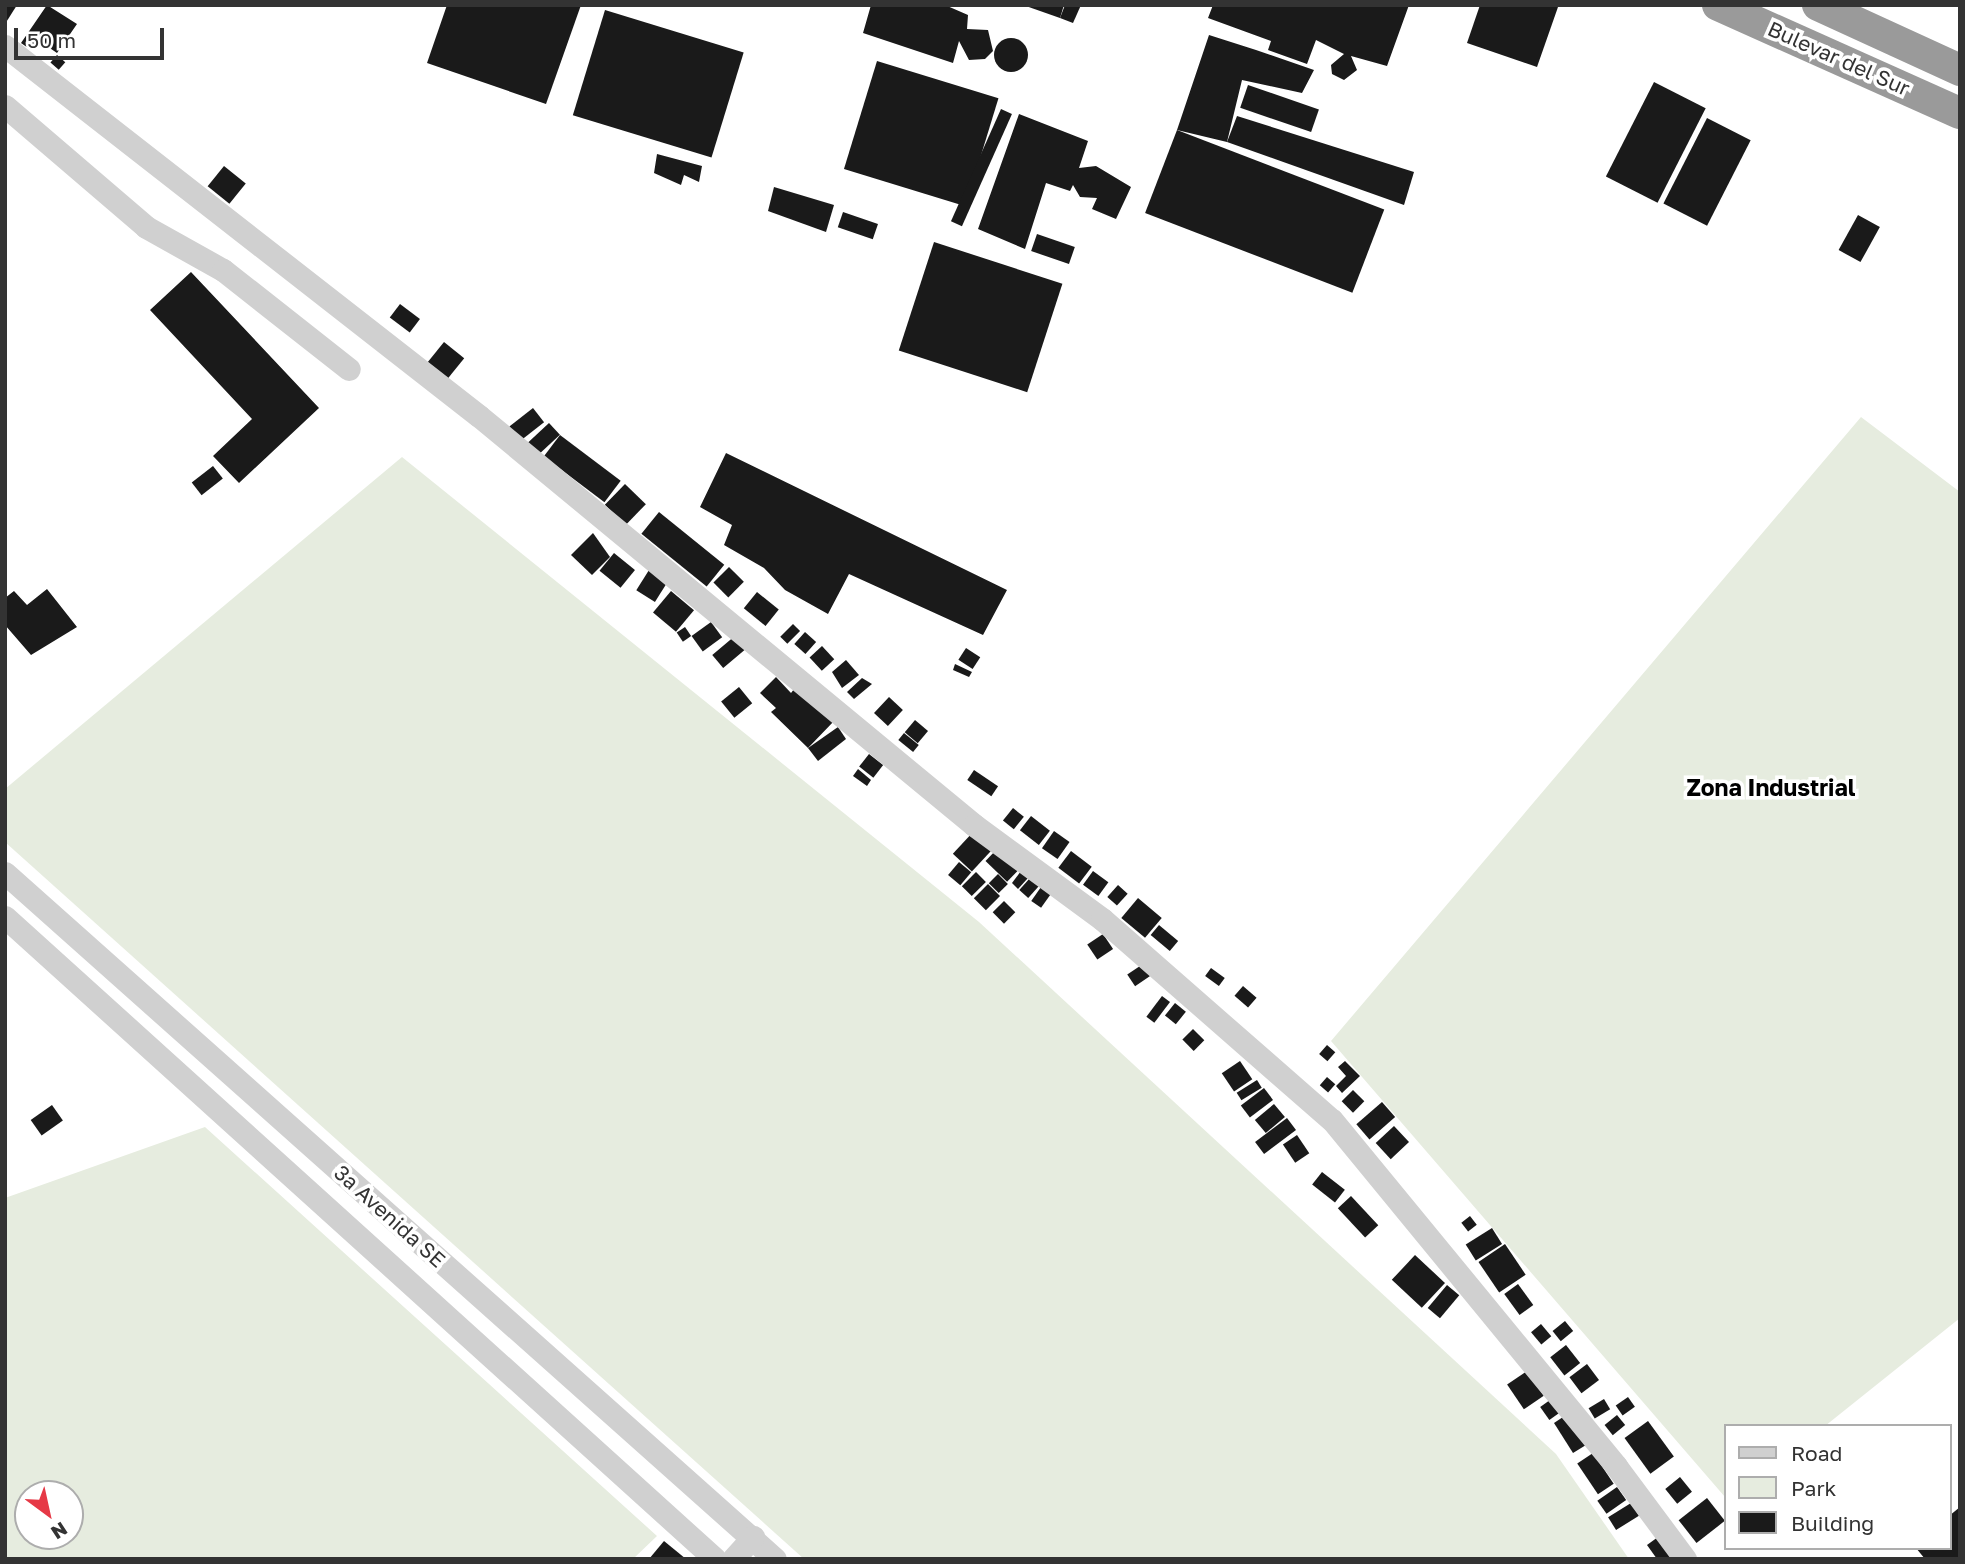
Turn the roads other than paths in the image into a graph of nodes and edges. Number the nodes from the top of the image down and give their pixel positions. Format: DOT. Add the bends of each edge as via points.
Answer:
graph roads {
  1 [pos="1718,5"];
  2 [pos="1818,5"];
  3 [pos="5,46"];
  4 [pos="1960,70"];
  5 [pos="5,106"];
  6 [pos="1960,113"];
  7 [pos="349,369"];
  8 [pos="5,873"];
  9 [pos="5,917"];
  10 [pos="753,1538"];
  11 [pos="715,1559"];
  12 [pos="733,1559"];
  13 [pos="775,1559"];
  14 [pos="1685,1559"];
  1 -- 6 [label="highway, Bulevar del Sur"];
  2 -- 4 [label="highway, Bulevar del Sur"];
  3 -- 14 [label="street" via="479,416 974,825 1102,919 1332,1120 1616,1466"];
  5 -- 7 [label="street" via="146,227 223,270"];
  8 -- 10 [label="street, 3a Avenida SE"];
  9 -- 11 [label="street"];
  10 -- 12 [label="street"];
  10 -- 13 [label="street, 3a Avenida SE"];
}
